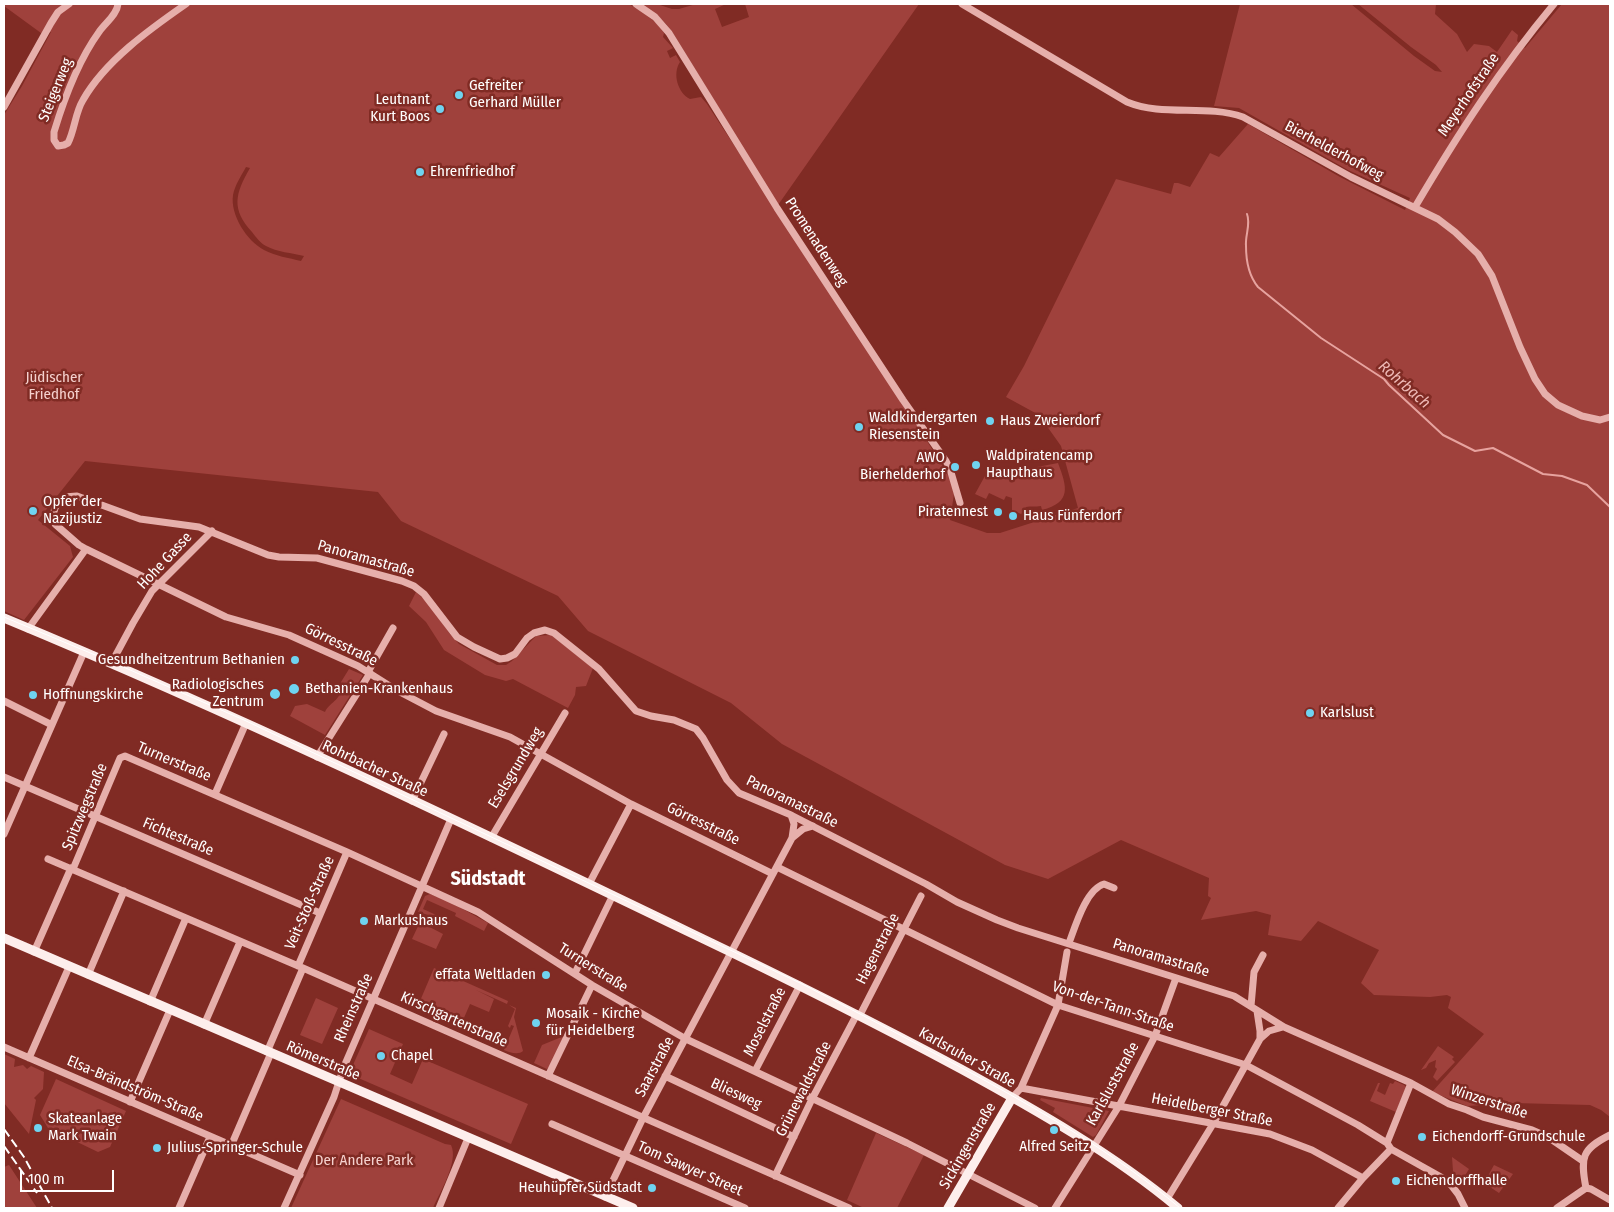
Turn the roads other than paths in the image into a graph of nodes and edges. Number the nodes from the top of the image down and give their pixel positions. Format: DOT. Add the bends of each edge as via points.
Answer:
graph roads {
  1 [pos="69,4"];
  2 [pos="118,4"];
  3 [pos="186,4"];
  4 [pos="636,4"];
  5 [pos="962,4"];
  6 [pos="1554,4"];
  7 [pos="4,107"];
  8 [pos="1415,207"];
  9 [pos="1610,417"];
  10 [pos="960,503"];
  11 [pos="212,531"];
  12 [pos="86,549"];
  13 [pos="158,585"];
  14 [pos="4,618"];
  15 [pos="393,628"];
  16 [pos="28,629"];
  17 [pos="84,652"];
  18 [pos="111,664"];
  19 [pos="369,672"];
  20 [pos="4,701"];
  21 [pos="565,712"];
  22 [pos="246,723"];
  23 [pos="52,725"];
  24 [pos="444,734"];
  25 [pos="540,754"];
  26 [pos="123,756"];
  27 [pos="317,757"];
  28 [pos="4,777"];
  29 [pos="24,786"];
  30 [pos="215,794"];
  31 [pos="412,801"];
  32 [pos="631,804"];
  33 [pos="791,815"];
  34 [pos="96,816"];
  35 [pos="451,819"];
  36 [pos="813,826"];
  37 [pos="4,834"];
  38 [pos="491,838"];
  39 [pos="792,838"];
  40 [pos="347,852"];
  41 [pos="48,859"];
  42 [pos="777,867"];
  43 [pos="72,869"];
  44 [pos="773,874"];
  45 [pos="589,884"];
  46 [pos="422,886"];
  47 [pos="1114,888"];
  48 [pos="124,891"];
  49 [pos="613,895"];
  50 [pos="921,896"];
  51 [pos="320,913"];
  52 [pos="186,918"];
  53 [pos="904,929"];
  54 [pos="4,938"];
  55 [pos="240,942"];
  56 [pos="1069,944"];
  57 [pos="34,952"];
  58 [pos="731,952"];
  59 [pos="1067,952"];
  60 [pos="1263,955"];
  61 [pos="69,967"];
  62 [pos="300,967"];
  63 [pos="575,973"];
  64 [pos="88,975"];
  65 [pos="1176,978"];
  66 [pos="592,985"];
  67 [pos="800,985"];
  68 [pos="373,1000"];
  69 [pos="150,1002"];
  70 [pos="1058,1004"];
  71 [pos="1254,1009"];
  72 [pos="170,1010"];
  73 [pos="858,1014"];
  74 [pos="204,1024"];
  75 [pos="1284,1027"];
  76 [pos="1155,1036"];
  77 [pos="686,1038"];
  78 [pos="1260,1039"];
  79 [pos="4,1048"];
  80 [pos="269,1052"];
  81 [pos="29,1058"];
  82 [pos="1246,1065"];
  83 [pos="755,1071"];
  84 [pos="548,1076"];
  85 [pos="665,1076"];
  86 [pos="340,1082"];
  87 [pos="1411,1083"];
  88 [pos="1021,1088"];
  89 [pos="1012,1098"];
  90 [pos="812,1099"];
  91 [pos="130,1102"];
  92 [pos="1119,1106"];
  93 [pos="643,1118"];
  94 [pos="552,1124"];
  95 [pos="1213,1124"];
  96 [pos="210,1137"];
  97 [pos="794,1137"];
  98 [pos="468,1138"];
  99 [pos="1609,1138"];
  100 [pos="230,1146"];
  101 [pos="1094,1146"];
  102 [pos="1389,1146"];
  103 [pos="625,1155"];
  104 [pos="1583,1161"];
  105 [pos="969,1173"];
  106 [pos="300,1175"];
  107 [pos="775,1176"];
  108 [pos="1363,1178"];
  109 [pos="1586,1188"];
  110 [pos="606,1197"];
  111 [pos="1168,1200"];
  112 [pos="1610,1200"];
  113 [pos="179,1208"];
  114 [pos="284,1208"];
  115 [pos="439,1208"];
  116 [pos="633,1208"];
  117 [pos="745,1208"];
  118 [pos="849,1208"];
  119 [pos="948,1208"];
  120 [pos="1035,1208"];
  121 [pos="1055,1208"];
  122 [pos="1178,1208"];
  123 [pos="1338,1208"];
  124 [pos="1465,1208"];
  125 [pos="1557,1208"];
  1 -- 7 [label="street" via="50,23"];
  2 -- 3 [label="street, Steigerweg" via="90,47 72,85 54,132 58,146 68,143 82,101 105,70"];
  4 -- 10 [label="street, Promenadenweg" via="655,17 669,34 782,216 946,461"];
  5 -- 8 [label="street, Bierhelderhofweg" via="1127,102 1142,107 1228,113 1243,117 1351,177"];
  6 -- 8 [label="street, Meyerhofstraße" via="1470,116"];
  8 -- 9 [label="street, Bierhelderhofweg" via="1455,232 1483,260 1496,284 1525,359 1548,397 1563,408 1592,419"];
  11 -- 12 [label="street, Panoramastraße" via="188,524 140,519 81,498 64,497 55,508 55,524"];
  11 -- 13 [label="street, Hohe Gasse"];
  11 -- 33 [label="street, Panoramastraße" via="268,555 317,558 408,583 424,594 457,637 500,659 515,654 531,634 552,632 599,669 636,711 674,720 696,730 704,738 727,780 739,793"];
  12 -- 13 [label="street, Görresstraße"];
  12 -- 16 [label="street"];
  13 -- 18 [label="street, Hohe Gasse" via="143,604"];
  13 -- 19 [label="street, Görresstraße" via="226,618 289,635"];
  14 -- 16 [label="main road, Rohrbacher Straße"];
  15 -- 19 [label="street"];
  16 -- 17 [label="main road, Rohrbacher Straße"];
  17 -- 18 [label="main road, Rohrbacher Straße"];
  17 -- 23 [label="street"];
  18 -- 22 [label="main road, Rohrbacher Straße"];
  19 -- 25 [label="street, Görresstraße" via="436,711 499,732"];
  19 -- 27 [label="street"];
  20 -- 23 [label="street"];
  21 -- 25 [label="street, Eselsgrundweg"];
  22 -- 27 [label="main road, Rohrbacher Straße"];
  22 -- 30 [label="street, Turnerstraße"];
  23 -- 29 [label="street"];
  24 -- 31 [label="street"];
  25 -- 32 [label="street, Görresstraße"];
  25 -- 38 [label="street, Eselsgrundweg"];
  26 -- 30 [label="street, Turnerstraße"];
  26 -- 34 [label="street, Spitzwegstraße"];
  27 -- 31 [label="main road, Rohrbacher Straße"];
  28 -- 29 [label="street, Fichtestraße"];
  29 -- 34 [label="street, Fichtestraße"];
  29 -- 37 [label="street"];
  30 -- 40 [label="street, Turnerstraße"];
  31 -- 35 [label="main road, Rohrbacher Straße"];
  32 -- 44 [label="street, Görresstraße"];
  32 -- 45 [label="street"];
  33 -- 36 [label="street, Panoramastraße"];
  33 -- 39 [label="street" via="794,824"];
  34 -- 43 [label="street, Spitzwegstraße"];
  34 -- 51 [label="street, Fichtestraße"];
  35 -- 38 [label="main road, Rohrbacher Straße"];
  35 -- 46 [label="street, Rheinstraße"];
  36 -- 39 [label="street"];
  36 -- 56 [label="street, Panoramastraße" via="979,913"];
  38 -- 45 [label="main road, Rohrbacher Straße"];
  39 -- 42 [label="street, Saarstraße"];
  40 -- 46 [label="street, Turnerstraße"];
  40 -- 51 [label="street, Veit-Stoß-Straße"];
  41 -- 43 [label="street, Kirschgartenstraße"];
  42 -- 44 [label="street, Saarstraße"];
  42 -- 53 [label="street, Von-der-Tann-Straße"];
  43 -- 48 [label="street, Kirschgartenstraße"];
  43 -- 57 [label="street, Spitzwegstraße"];
  44 -- 58 [label="street, Saarstraße"];
  45 -- 49 [label="main road, Rohrbacher Straße"];
  46 -- 63 [label="street, Turnerstraße" via="478,912"];
  46 -- 68 [label="street, Rheinstraße"];
  47 -- 56 [label="street" via="1101,885 1092,892"];
  48 -- 52 [label="street, Kirschgartenstraße"];
  48 -- 64 [label="street"];
  49 -- 58 [label="main road, Rohrbacher Straße"];
  49 -- 63 [label="street"];
  50 -- 53 [label="street, Hagenstraße"];
  51 -- 62 [label="street, Veit-Stoß-Straße"];
  52 -- 55 [label="street, Kirschgartenstraße"];
  52 -- 69 [label="street"];
  53 -- 70 [label="street, Von-der-Tann-Straße"];
  53 -- 73 [label="street, Hagenstraße"];
  54 -- 57 [label="main road, Römerstraße"];
  55 -- 62 [label="street, Kirschgartenstraße"];
  55 -- 74 [label="street"];
  56 -- 65 [label="street, Panoramastraße"];
  57 -- 61 [label="main road, Römerstraße"];
  58 -- 67 [label="main road, Karlsruher Straße"];
  58 -- 77 [label="street, Saarstraße"];
  59 -- 70 [label="street"];
  60 -- 71 [label="street" via="1254,972"];
  61 -- 64 [label="main road, Römerstraße"];
  61 -- 81 [label="street"];
  62 -- 68 [label="street, Kirschgartenstraße"];
  62 -- 80 [label="street, Veit-Stoß-Straße"];
  63 -- 66 [label="street, Turnerstraße"];
  64 -- 69 [label="main road, Römerstraße"];
  65 -- 71 [label="street, Panoramastraße" via="1234,996"];
  65 -- 76 [label="street, Karlsluststraße"];
  66 -- 77 [label="street, Turnerstraße"];
  66 -- 84 [label="street"];
  67 -- 73 [label="main road, Karlsruher Straße"];
  67 -- 83 [label="street, Moselstraße"];
  68 -- 84 [label="street, Kirschgartenstraße"];
  68 -- 86 [label="street, Rheinstraße"];
  69 -- 72 [label="main road, Römerstraße"];
  70 -- 76 [label="street, Von-der-Tann-Straße"];
  70 -- 88 [label="street"];
  71 -- 75 [label="street, Panoramastraße"];
  71 -- 78 [label="street"];
  72 -- 74 [label="main road, Römerstraße"];
  72 -- 91 [label="street"];
  73 -- 89 [label="main road, Karlsruher Straße"];
  73 -- 90 [label="street, Grünewaldstraße"];
  74 -- 80 [label="main road, Römerstraße"];
  75 -- 78 [label="street" via="1269,1031"];
  75 -- 87 [label="street, Panoramastraße"];
  76 -- 82 [label="street, Von-der-Tann-Straße"];
  76 -- 92 [label="street, Karlsluststraße"];
  77 -- 83 [label="street, Turnerstraße"];
  77 -- 85 [label="street, Saarstraße"];
  78 -- 82 [label="street"];
  79 -- 81 [label="street, Elsa-Brändström-Straße"];
  80 -- 86 [label="main road, Römerstraße"];
  80 -- 100 [label="street"];
  81 -- 91 [label="street, Elsa-Brändström-Straße"];
  82 -- 95 [label="street"];
  82 -- 102 [label="street, Von-der-Tann-Straße" via="1358,1124"];
  83 -- 90 [label="street, Turnerstraße"];
  84 -- 93 [label="street, Kirschgartenstraße"];
  85 -- 93 [label="street, Saarstraße"];
  85 -- 97 [label="street, Bliesweg"];
  86 -- 98 [label="main road, Römerstraße"];
  86 -- 106 [label="street, Rheinstraße"];
  87 -- 102 [label="street"];
  87 -- 104 [label="street, Winzerstraße" via="1483,1118 1548,1137"];
  88 -- 89 [label="street"];
  88 -- 92 [label="street, Heidelberger Straße"];
  89 -- 101 [label="main road, Karlsruher Straße"];
  89 -- 105 [label="main road, Sickingenstraße"];
  90 -- 97 [label="street, Grünewaldstraße"];
  90 -- 105 [label="street, Turnerstraße"];
  91 -- 96 [label="street, Elsa-Brändström-Straße"];
  92 -- 95 [label="street, Heidelberger Straße"];
  92 -- 101 [label="street, Karlsluststraße"];
  93 -- 103 [label="street, Saarstraße"];
  93 -- 107 [label="street, Kirschgartenstraße"];
  94 -- 103 [label="street, Tom Sawyer Street"];
  95 -- 108 [label="street, Heidelberger Straße" via="1284,1138"];
  95 -- 111 [label="street"];
  96 -- 100 [label="street, Elsa-Brändström-Straße"];
  96 -- 113 [label="street"];
  97 -- 107 [label="street, Grünewaldstraße"];
  98 -- 110 [label="main road, Römerstraße"];
  98 -- 115 [label="street"];
  99 -- 104 [label="street" via="1594,1143"];
  100 -- 106 [label="street, Elsa-Brändström-Straße"];
  101 -- 111 [label="main road, Karlsruher Straße"];
  101 -- 121 [label="street, Karlsluststraße"];
  102 -- 108 [label="street"];
  102 -- 124 [label="street" via="1448,1182"];
  103 -- 110 [label="street, Saarstraße"];
  103 -- 117 [label="street, Tom Sawyer Street"];
  104 -- 109 [label="street"];
  105 -- 119 [label="main road, Sickingenstraße"];
  105 -- 120 [label="street, Turnerstraße"];
  106 -- 114 [label="street, Rheinstraße"];
  107 -- 118 [label="street, Kirschgartenstraße"];
  108 -- 123 [label="street"];
  109 -- 112 [label="street"];
  109 -- 125 [label="street"];
  110 -- 116 [label="main road, Römerstraße"];
  111 -- 122 [label="main road, Karlsruher Straße"];
}
